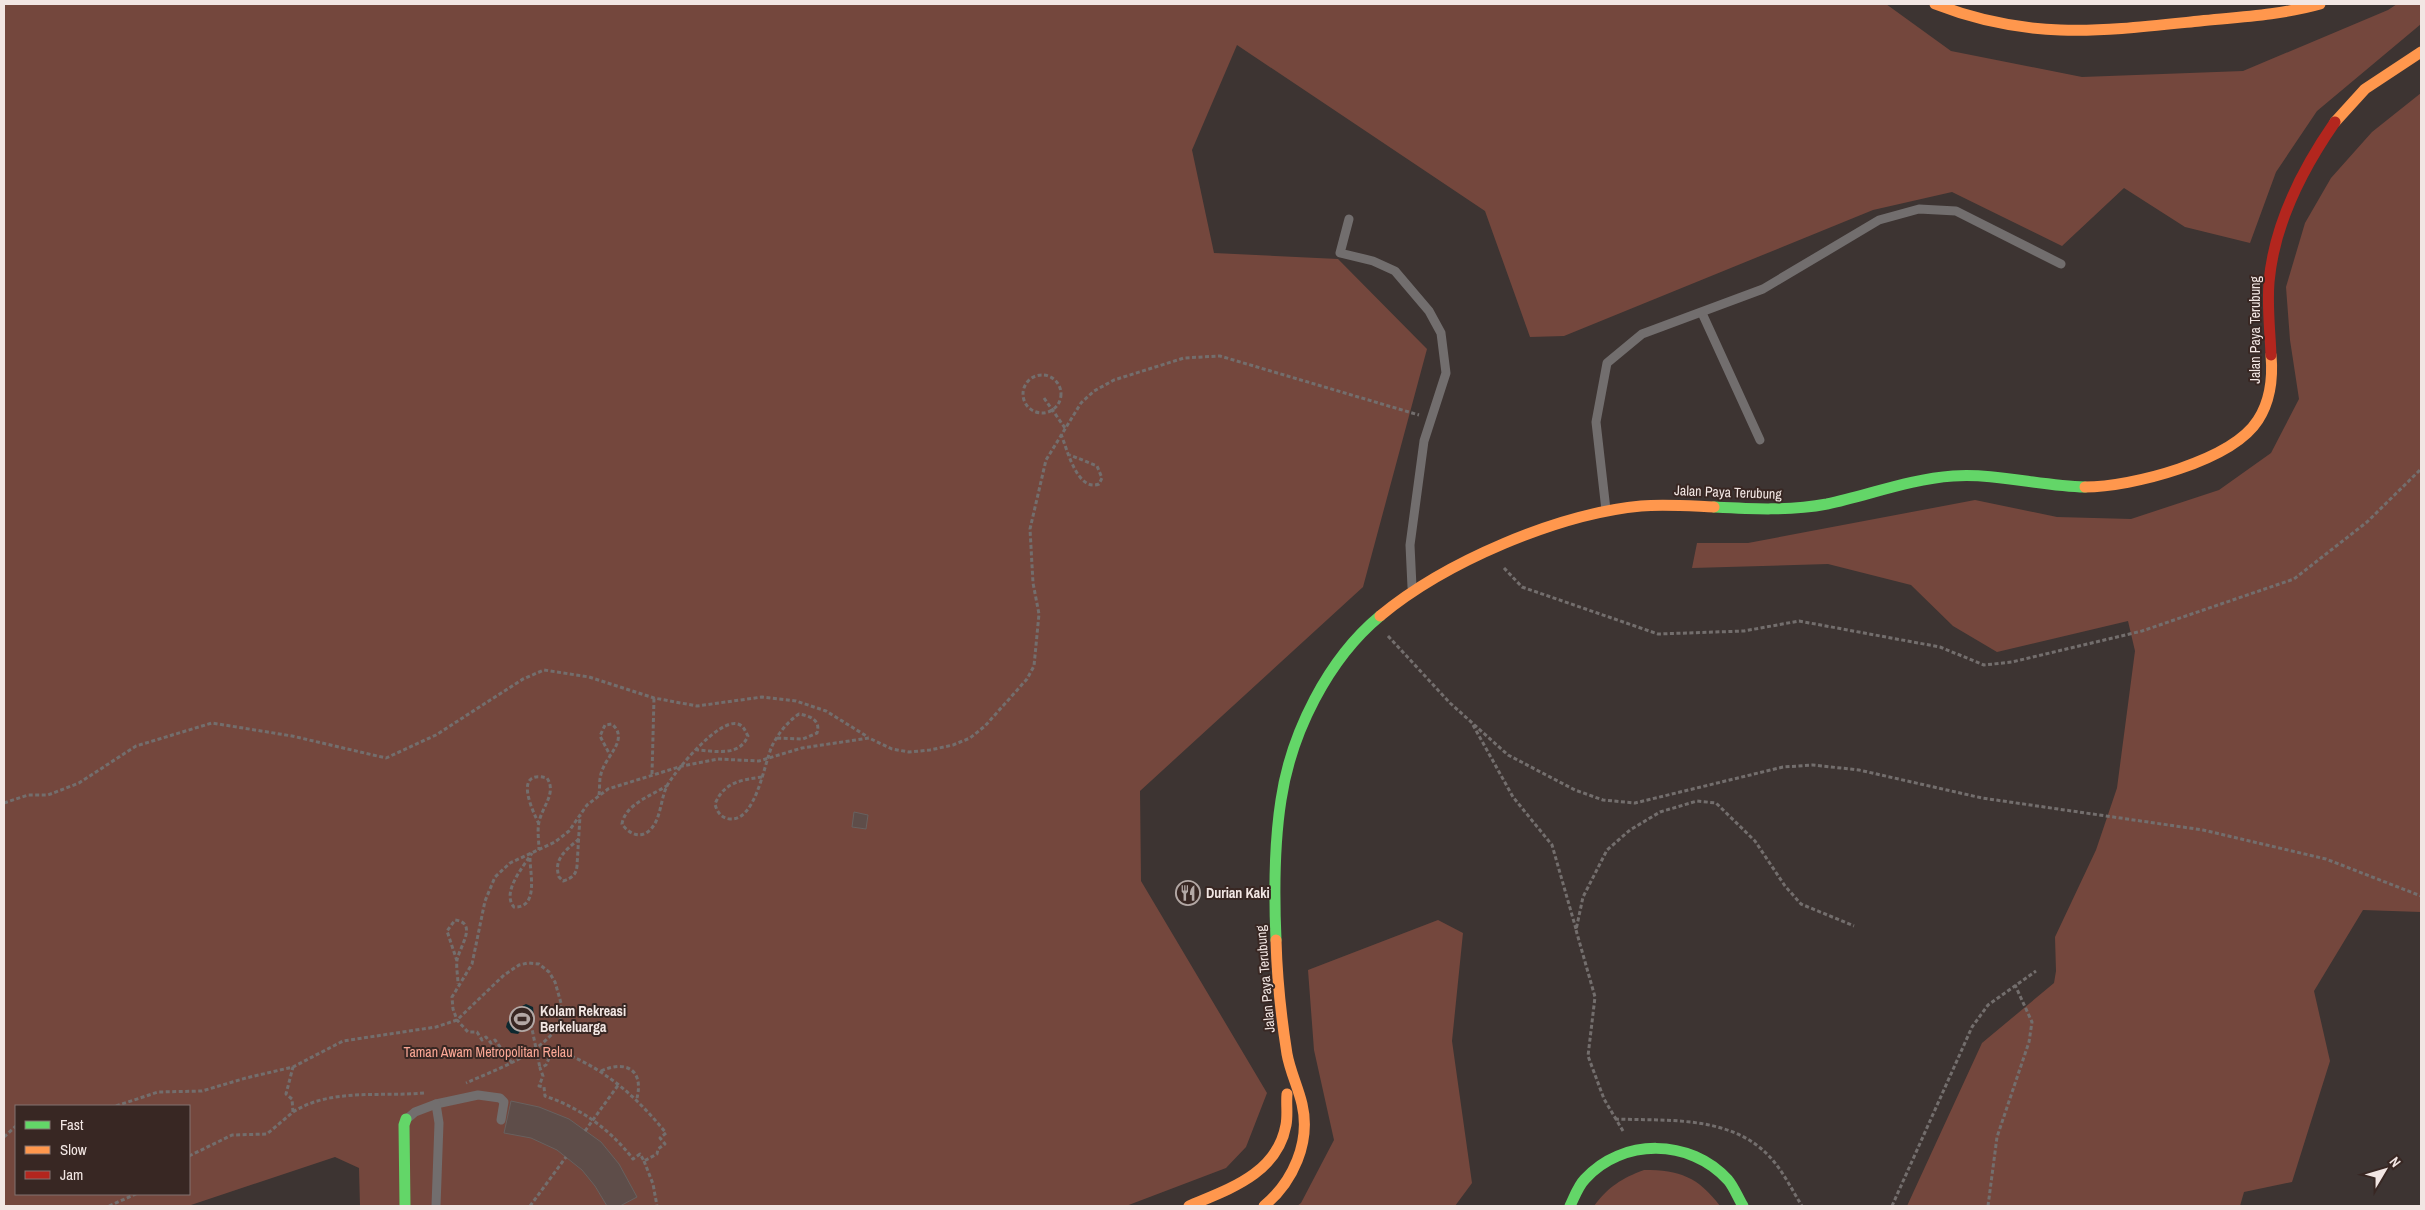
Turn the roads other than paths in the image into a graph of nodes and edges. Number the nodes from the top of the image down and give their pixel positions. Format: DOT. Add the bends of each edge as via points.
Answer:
graph roads {
  1 [pos="1935,4"];
  2 [pos="2320,4"];
  3 [pos="2421,52"];
  4 [pos="1348,219"];
  5 [pos="2061,264"];
  6 [pos="1702,313"];
  7 [pos="1760,440"];
  8 [pos="1606,510"];
  9 [pos="1412,590"];
  10 [pos="1291,1072"];
  11 [pos="436,1104"];
  12 [pos="406,1120"];
  13 [pos="502,1120"];
  14 [pos="405,1206"];
  15 [pos="436,1206"];
  16 [pos="1189,1206"];
  17 [pos="1264,1206"];
  18 [pos="1570,1206"];
  19 [pos="1743,1206"];
  1 -- 2 [label="main road" via="2026,29 2092,32 2275,14"];
  3 -- 8 [label="main road, Jalan Paya Terubung" via="2368,86 2349,105 2320,144 2275,246 2268,308 2273,377 2268,402 2256,424 2213,454 2159,475 2111,486 2067,487 1993,477 1954,476 1911,482 1810,507 1763,511 1655,505"];
  4 -- 9 [label="lane" via="1340,253 1396,271 1429,311 1441,333 1446,373 1424,441 1410,545"];
  5 -- 6 [label="lane" via="1956,211 1919,209 1879,220 1763,289"];
  6 -- 7 [label="lane"];
  6 -- 8 [label="lane" via="1642,334 1607,363 1596,422"];
  8 -- 9 [label="main road, Jalan Paya Terubung" via="1486,550 1451,566"];
  9 -- 10 [label="main road, Jalan Paya Terubung" via="1374,621 1339,661 1313,703 1296,740 1281,797 1275,957"];
  10 -- 16 [label="main road" via="1286,1126 1277,1153 1260,1172"];
  10 -- 17 [label="main road" via="1301,1097 1304,1117 1302,1147 1292,1176"];
  11 -- 12 [label="lane" via="415,1112"];
  11 -- 13 [label="lane" via="478,1096 500,1098 504,1102"];
  11 -- 15 [label="lane" via="439,1123"];
  12 -- 14 [label="main road"];
  18 -- 19 [label="main road" via="1589,1176 1610,1158 1636,1149 1667,1147 1696,1155 1721,1171"];
}
